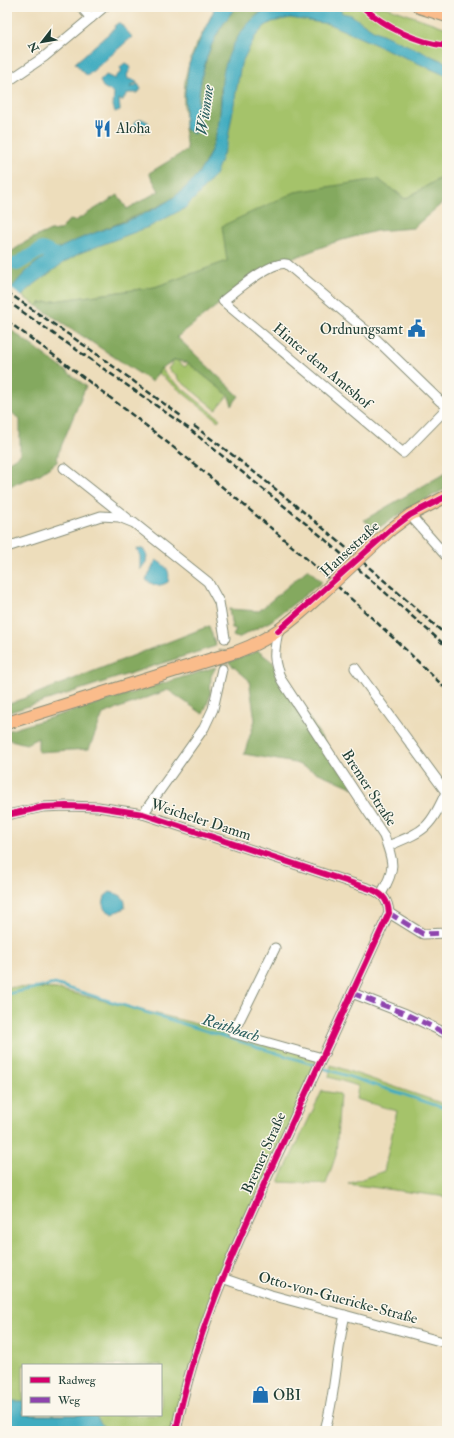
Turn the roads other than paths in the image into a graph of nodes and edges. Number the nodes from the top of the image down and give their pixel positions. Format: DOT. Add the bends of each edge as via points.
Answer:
graph roads {
  1 [pos="81,7"];
  2 [pos="104,7"];
  3 [pos="419,7"];
  4 [pos="447,16"];
  5 [pos="91,18"];
  6 [pos="7,82"];
  7 [pos="447,407"];
  8 [pos="64,468"];
  9 [pos="447,496"];
  10 [pos="410,515"];
  11 [pos="134,523"];
  12 [pos="7,547"];
  13 [pos="447,557"];
  14 [pos="278,631"];
  15 [pos="226,638"];
  16 [pos="354,668"];
  17 [pos="222,669"];
  18 [pos="7,723"];
  19 [pos="447,791"];
  20 [pos="143,814"];
  21 [pos="7,815"];
  22 [pos="388,846"];
  23 [pos="381,894"];
  24 [pos="389,913"];
  25 [pos="447,933"];
  26 [pos="275,948"];
  27 [pos="352,992"];
  28 [pos="447,1034"];
  29 [pos="321,1060"];
  30 [pos="222,1278"];
  31 [pos="345,1315"];
  32 [pos="447,1343"];
  33 [pos="326,1426"];
  34 [pos="176,1431"];
  1 -- 5 [label="street"];
  2 -- 5 [label="street"];
  3 -- 4 [label="main road"];
  5 -- 6 [label="street" via="44,57"];
  7 -- 7 [label="street, Hinter dem Amtshof" via="376,339 287,264 272,267 223,301 403,453"];
  8 -- 11 [label="street"];
  9 -- 10 [label="main road, Hansestraße"];
  10 -- 13 [label="street"];
  10 -- 14 [label="main road, Hansestraße, bridge"];
  11 -- 12 [label="street" via="119,517 101,516"];
  11 -- 15 [label="street" via="208,582 222,612"];
  14 -- 18 [label="main road, Hansestraße, bridge" via="236,652"];
  14 -- 22 [label="street, Bremer Straße" via="274,664 282,681 380,828"];
  16 -- 19 [label="street"];
  17 -- 20 [label="street" via="213,708 204,728"];
  19 -- 22 [label="street" via="436,814 426,827"];
  20 -- 21 [label="street, Weicheler Damm" via="98,807 66,806 43,807"];
  20 -- 23 [label="street, Weicheler Damm"];
  22 -- 23 [label="street, Bremer Straße" via="393,870"];
  23 -- 24 [label="street" via="386,899"];
  24 -- 25 [label="street" via="423,934"];
  24 -- 27 [label="street, Bremer Straße"];
  26 -- 29 [label="street" via="233,1033"];
  27 -- 28 [label="street"];
  27 -- 29 [label="street, Bremer Straße"];
  29 -- 30 [label="street, Bremer Straße"];
  30 -- 31 [label="street, Otto-von-Guericke-Straße" via="271,1295"];
  30 -- 34 [label="street, Bremer Straße" via="190,1367"];
  31 -- 32 [label="street, Otto-von-Guericke-Straße"];
  31 -- 33 [label="street" via="332,1403"];
}
